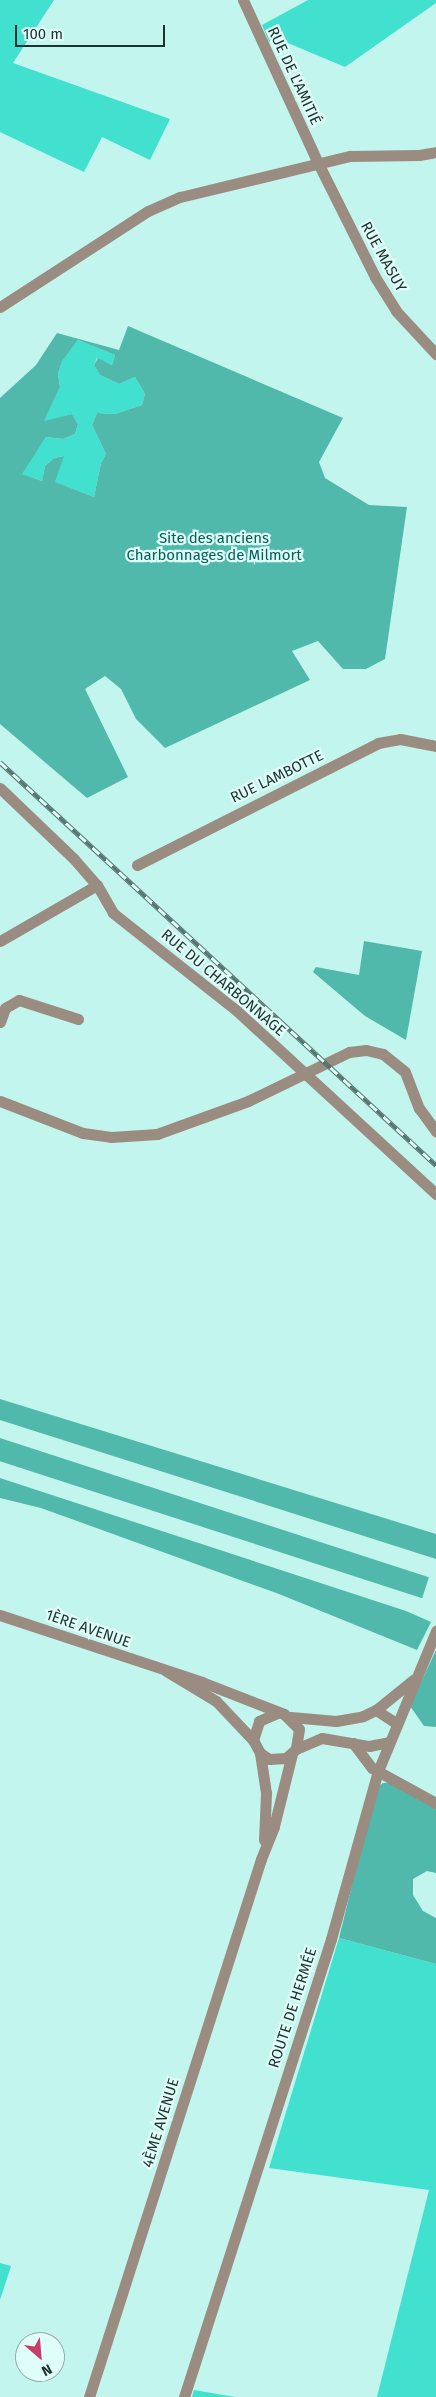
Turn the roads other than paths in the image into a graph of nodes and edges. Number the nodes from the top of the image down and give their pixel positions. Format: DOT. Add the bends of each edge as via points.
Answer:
graph roads {
  1 [pos="243,0"];
  2 [pos="436,152"];
  3 [pos="319,165"];
  4 [pos="0,307"];
  5 [pos="436,354"];
  6 [pos="436,746"];
  7 [pos="0,788"];
  8 [pos="137,865"];
  9 [pos="96,885"];
  10 [pos="0,941"];
  11 [pos="78,1019"];
  12 [pos="0,1022"];
  13 [pos="0,1101"];
  14 [pos="436,1131"];
  15 [pos="436,1194"];
  16 [pos="0,1616"];
  17 [pos="436,1631"];
  18 [pos="166,1671"];
  19 [pos="416,1677"];
  20 [pos="376,1710"];
  21 [pos="277,1713"];
  22 [pos="291,1718"];
  23 [pos="396,1723"];
  24 [pos="254,1740"];
  25 [pos="388,1742"];
  26 [pos="353,1743"];
  27 [pos="294,1752"];
  28 [pos="260,1753"];
  29 [pos="378,1771"];
  30 [pos="436,1803"];
  31 [pos="261,1859"];
  32 [pos="90,2397"];
  33 [pos="184,2397"];
  1 -- 3 [label="street, RUE DE L'AMITIÉ"];
  2 -- 3 [label="street" via="369,154"];
  3 -- 4 [label="street" via="200,191 163,204"];
  3 -- 5 [label="street, RUE MASUY" via="383,290 396,311"];
  6 -- 8 [label="street, RUE LAMBOTTE" via="400,739 378,743"];
  7 -- 9 [label="street, RUE DU CHARBONNAGE" via="44,827"];
  9 -- 10 [label="street"];
  9 -- 15 [label="street, RUE DU CHARBONNAGE" via="113,913 236,1010"];
  11 -- 12 [label="street" via="19,1000 5,1008"];
  13 -- 14 [label="street" via="83,1133 132,1136 177,1128 273,1090 341,1056 366,1050 383,1054 395,1062 410,1080 419,1108"];
  16 -- 18 [label="street, 1ÈRE AVENUE"];
  17 -- 19 [label="street, ROUTE DE HERMÉE"];
  18 -- 21 [label="street, 1ÈRE AVENUE"];
  18 -- 24 [label="street, 1ÈRE AVENUE" via="216,1701"];
  19 -- 20 [label="street, 1ÈRE AVENUE"];
  19 -- 23 [label="street, ROUTE DE HERMÉE"];
  20 -- 22 [label="street, 1ÈRE AVENUE" via="336,1721"];
  20 -- 23 [label="street"];
  21 -- 22 [label="street, 1ÈRE AVENUE"];
  21 -- 24 [label="street" via="259,1721"];
  22 -- 27 [label="street" via="299,1729"];
  23 -- 25 [label="street, ROUTE DE HERMÉE"];
  24 -- 28 [label="street, 1ÈRE AVENUE"];
  25 -- 26 [label="street" via="369,1746"];
  25 -- 29 [label="street, ROUTE DE HERMÉE"];
  26 -- 27 [label="street" via="322,1738"];
  26 -- 29 [label="street"];
  27 -- 28 [label="street" via="278,1760"];
  27 -- 31 [label="street, 4ÈME AVENUE" via="274,1826"];
  28 -- 31 [label="street, 4ÈME AVENUE" via="266,1825"];
  29 -- 30 [label="street"];
  29 -- 33 [label="street, ROUTE DE HERMÉE" via="331,1939"];
  31 -- 32 [label="street, 4ÈME AVENUE"];
}
